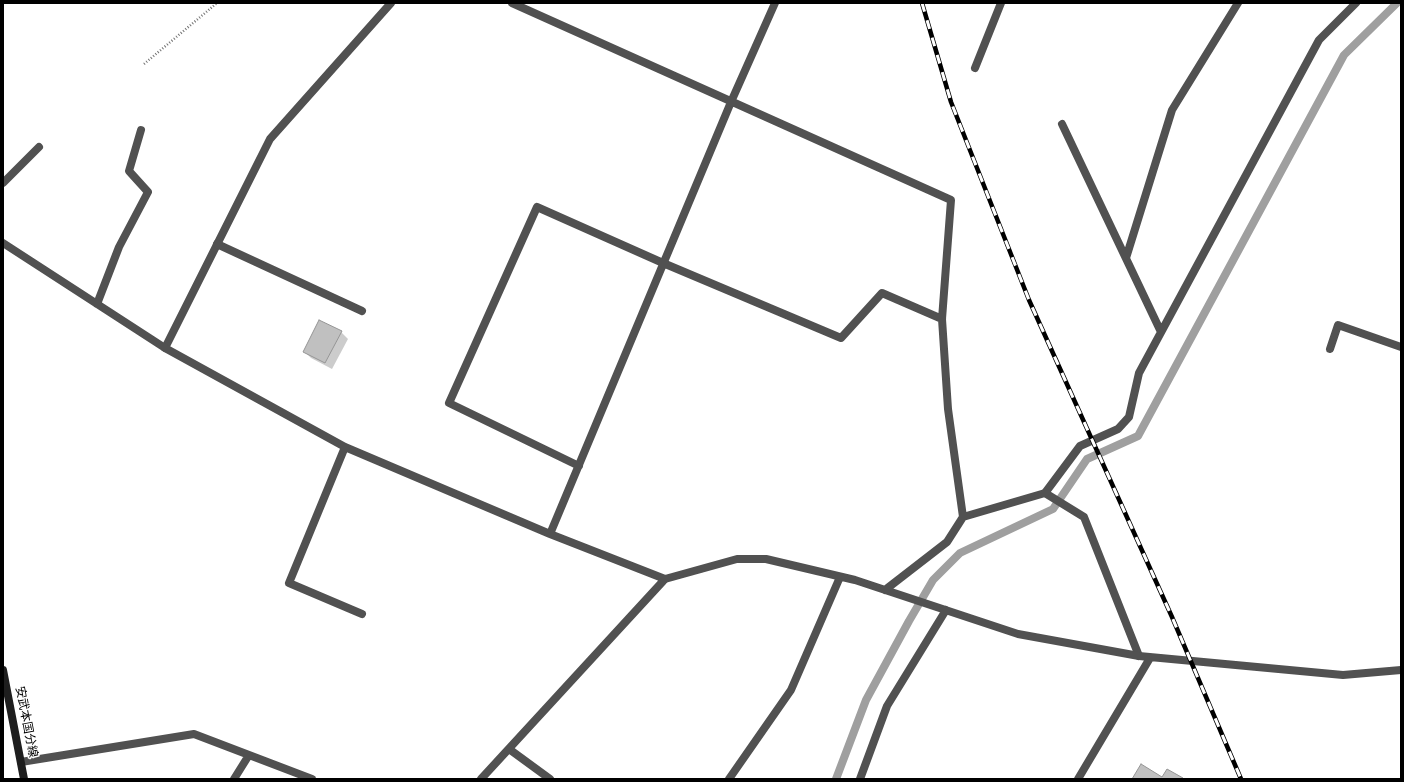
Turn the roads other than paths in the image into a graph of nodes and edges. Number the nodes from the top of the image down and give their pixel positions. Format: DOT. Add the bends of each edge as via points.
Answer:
graph roads {
  1 [pos="391,3"];
  2 [pos="512,3"];
  3 [pos="775,3"];
  4 [pos="1001,3"];
  5 [pos="1238,3"];
  6 [pos="1356,3"];
  7 [pos="975,68"];
  8 [pos="731,102"];
  9 [pos="1062,124"];
  10 [pos="141,130"];
  11 [pos="39,147"];
  12 [pos="3,183"];
  13 [pos="3,243"];
  14 [pos="217,244"];
  15 [pos="1126,258"];
  16 [pos="663,263"];
  17 [pos="97,304"];
  18 [pos="362,312"];
  19 [pos="942,319"];
  20 [pos="1161,332"];
  21 [pos="1401,347"];
  22 [pos="165,348"];
  23 [pos="1330,349"];
  24 [pos="345,447"];
  25 [pos="578,466"];
  26 [pos="1045,493"];
  27 [pos="963,517"];
  28 [pos="550,534"];
  29 [pos="840,577"];
  30 [pos="665,579"];
  31 [pos="885,590"];
  32 [pos="946,610"];
  33 [pos="362,614"];
  34 [pos="1139,656"];
  35 [pos="1150,658"];
  36 [pos="3,670"];
  37 [pos="1401,670"];
  38 [pos="509,749"];
  39 [pos="249,755"];
  40 [pos="21,762"];
  41 [pos="24,779"];
  42 [pos="234,779"];
  43 [pos="312,779"];
  44 [pos="481,779"];
  45 [pos="550,779"];
  46 [pos="729,779"];
  47 [pos="860,779"];
  48 [pos="1078,779"];
  1 -- 14 [label="street" via="270,139"];
  2 -- 8 [label="street"];
  3 -- 8 [label="street"];
  4 -- 7 [label="street"];
  5 -- 15 [label="street" via="1172,110"];
  6 -- 20 [label="street" via="1319,40"];
  8 -- 16 [label="street"];
  8 -- 19 [label="street" via="951,200"];
  9 -- 15 [label="street"];
  10 -- 17 [label="street" via="129,171 148,192 118,247"];
  11 -- 12 [label="street"];
  13 -- 17 [label="street"];
  14 -- 18 [label="street"];
  14 -- 22 [label="street"];
  15 -- 20 [label="street"];
  16 -- 19 [label="street" via="841,338 882,293"];
  16 -- 25 [label="street"];
  16 -- 25 [label="street" via="537,207 449,403"];
  17 -- 22 [label="street"];
  19 -- 27 [label="street" via="948,409"];
  20 -- 26 [label="street" via="1139,373 1129,417 1118,429 1080,446"];
  21 -- 23 [label="street" via="1338,325"];
  22 -- 24 [label="street"];
  24 -- 28 [label="street"];
  24 -- 33 [label="street" via="289,583"];
  25 -- 28 [label="street"];
  26 -- 27 [label="street"];
  26 -- 34 [label="street" via="1084,517"];
  27 -- 31 [label="street" via="947,542"];
  28 -- 30 [label="street"];
  29 -- 30 [label="street" via="766,560 737,559"];
  29 -- 31 [label="street"];
  29 -- 46 [label="street" via="791,690"];
  30 -- 38 [label="street"];
  31 -- 32 [label="street"];
  32 -- 34 [label="street" via="1018,634"];
  32 -- 47 [label="street" via="887,706"];
  34 -- 35 [label="street"];
  35 -- 37 [label="street" via="1343,675"];
  35 -- 48 [label="street"];
  36 -- 40 [label="main road, 安武本国分線"];
  38 -- 44 [label="street"];
  38 -- 45 [label="street"];
  39 -- 40 [label="street" via="194,734"];
  39 -- 42 [label="street"];
  39 -- 43 [label="street"];
  40 -- 41 [label="main road, 安武本国分線"];
}
